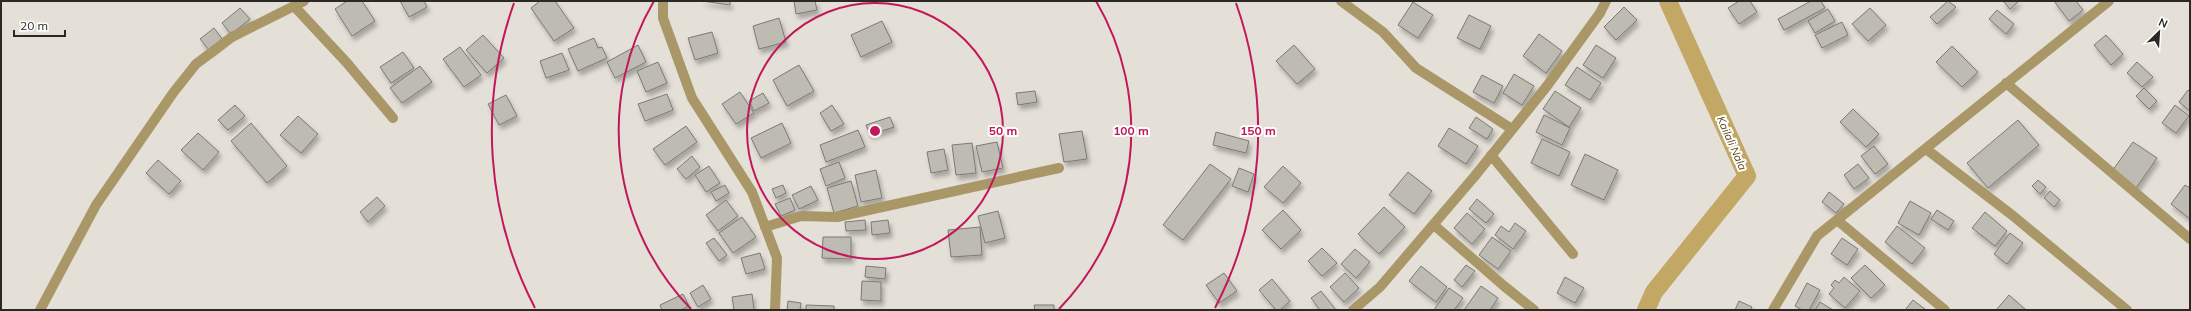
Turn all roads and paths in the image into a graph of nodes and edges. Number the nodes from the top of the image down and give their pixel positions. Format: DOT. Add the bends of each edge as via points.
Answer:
graph roads {
  1 [pos="304,1"];
  2 [pos="663,1"];
  3 [pos="1340,1"];
  4 [pos="1606,1"];
  5 [pos="2109,1"];
  6 [pos="294,6"];
  7 [pos="2006,84"];
  8 [pos="393,118"];
  9 [pos="1512,129"];
  10 [pos="1926,149"];
  11 [pos="1491,155"];
  12 [pos="1059,168"];
  13 [pos="1837,220"];
  14 [pos="1434,224"];
  15 [pos="765,226"];
  16 [pos="2190,239"];
  17 [pos="1573,254"];
  18 [pos="40,310"];
  19 [pos="775,310"];
  20 [pos="1353,310"];
  21 [pos="1534,310"];
  22 [pos="1773,310"];
  23 [pos="1945,310"];
  24 [pos="2127,310"];
  1 -- 6 [label="street"];
  2 -- 15 [label="street" via="663,18 692,98 752,192"];
  3 -- 9 [label="street" via="1383,32 1416,68"];
  4 -- 9 [label="street" via="1551,80"];
  5 -- 7 [label="street"];
  6 -- 8 [label="street"];
  6 -- 18 [label="street" via="232,37 196,64 96,205"];
  7 -- 10 [label="street"];
  7 -- 16 [label="street"];
  9 -- 11 [label="street"];
  10 -- 13 [label="street"];
  10 -- 24 [label="street" via="2012,215"];
  11 -- 14 [label="street"];
  11 -- 17 [label="street"];
  12 -- 15 [label="street" via="836,218 801,216"];
  13 -- 22 [label="street" via="1817,236"];
  13 -- 23 [label="street"];
  14 -- 20 [label="street" via="1380,287"];
  14 -- 21 [label="street"];
  15 -- 19 [label="street" via="777,258"];
}
